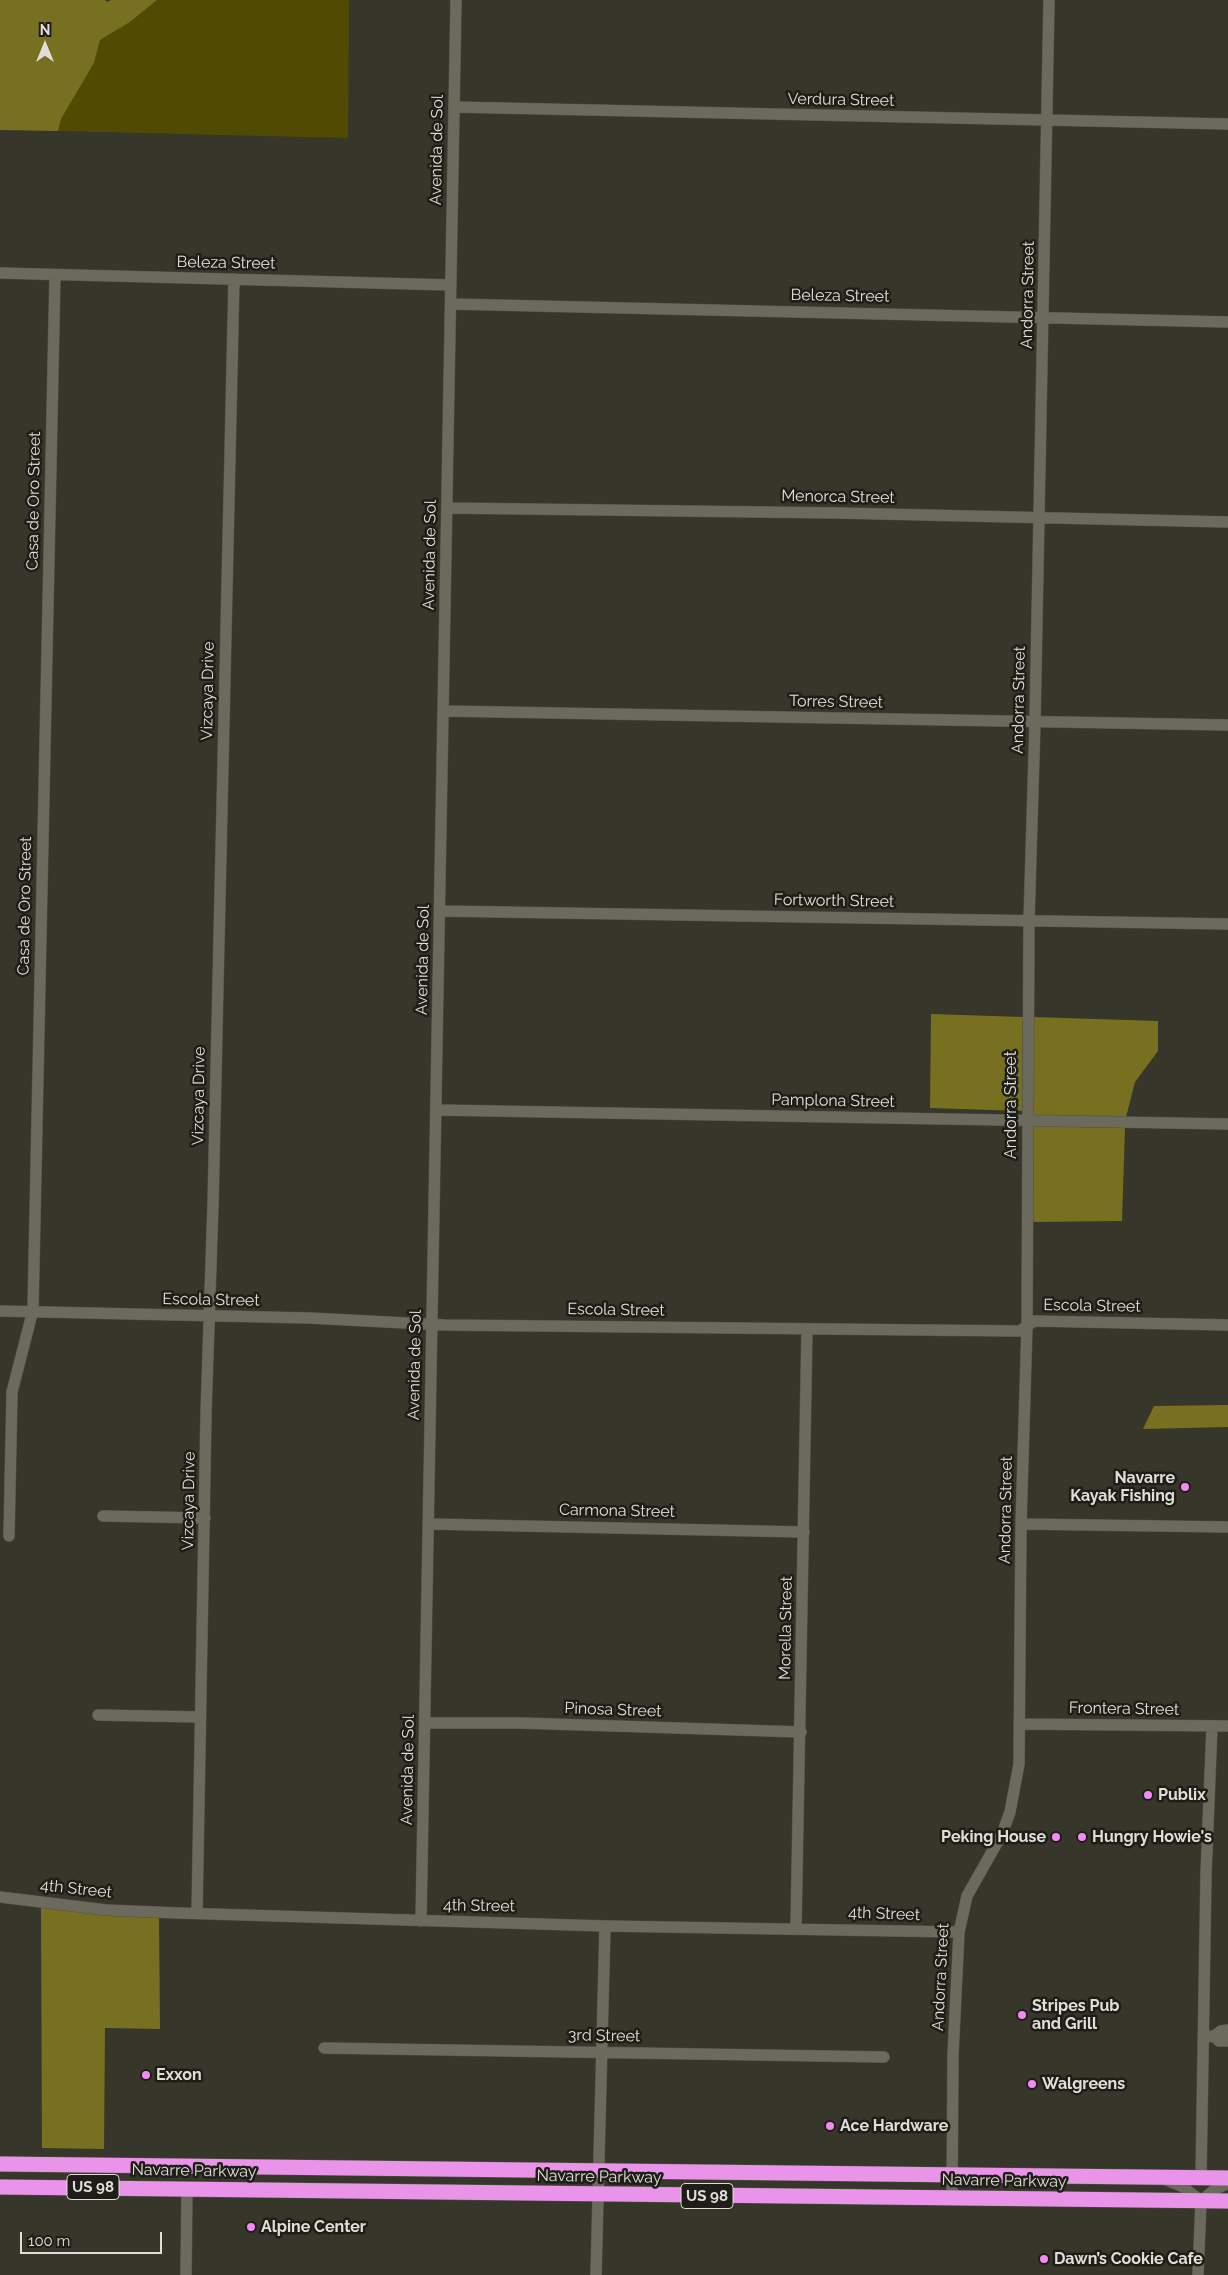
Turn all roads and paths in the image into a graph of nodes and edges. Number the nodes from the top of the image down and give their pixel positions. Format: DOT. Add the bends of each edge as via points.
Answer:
graph roads {
  1 [pos="456,0"];
  2 [pos="1049,0"];
  3 [pos="454,107"];
  4 [pos="1046,122"];
  5 [pos="1228,124"];
  6 [pos="0,273"];
  7 [pos="55,275"];
  8 [pos="234,279"];
  9 [pos="451,285"];
  10 [pos="451,304"];
  11 [pos="1044,317"];
  12 [pos="1228,322"];
  13 [pos="447,508"];
  14 [pos="1038,519"];
  15 [pos="1228,522"];
  16 [pos="443,711"];
  17 [pos="1035,722"];
  18 [pos="1228,726"];
  19 [pos="440,911"];
  20 [pos="1029,921"];
  21 [pos="1228,924"];
  22 [pos="437,1110"];
  23 [pos="1027,1121"];
  24 [pos="1228,1124"];
  25 [pos="33,1310"];
  26 [pos="0,1311"];
  27 [pos="209,1316"];
  28 [pos="432,1325"];
  29 [pos="1228,1325"];
  30 [pos="1027,1326"];
  31 [pos="806,1329"];
  32 [pos="103,1516"];
  33 [pos="205,1518"];
  34 [pos="429,1524"];
  35 [pos="1022,1524"];
  36 [pos="1228,1527"];
  37 [pos="804,1532"];
  38 [pos="10,1536"];
  39 [pos="98,1715"];
  40 [pos="199,1717"];
  41 [pos="425,1723"];
  42 [pos="1019,1724"];
  43 [pos="1212,1726"];
  44 [pos="1228,1726"];
  45 [pos="800,1732"];
  46 [pos="0,1897"];
  47 [pos="197,1913"];
  48 [pos="422,1921"];
  49 [pos="605,1926"];
  50 [pos="796,1928"];
  51 [pos="959,1932"];
  52 [pos="1228,2030"];
  53 [pos="1209,2036"];
  54 [pos="1228,2040"];
  55 [pos="324,2048"];
  56 [pos="602,2052"];
  57 [pos="884,2057"];
  58 [pos="0,2164"];
  59 [pos="172,2165"];
  60 [pos="337,2167"];
  61 [pos="600,2170"];
  62 [pos="952,2175"];
  63 [pos="1160,2177"];
  64 [pos="1201,2178"];
  65 [pos="1228,2178"];
  66 [pos="1228,2183"];
  67 [pos="0,2187"];
  68 [pos="22,2187"];
  69 [pos="186,2188"];
  70 [pos="600,2194"];
  71 [pos="952,2198"];
  72 [pos="1201,2200"];
  73 [pos="1228,2201"];
  74 [pos="186,2275"];
  75 [pos="596,2275"];
  76 [pos="1198,2275"];
  1 -- 3 [label="street, Avenida de Sol"];
  2 -- 4 [label="street, Andorra Street"];
  3 -- 4 [label="street, Verdura Street"];
  3 -- 9 [label="street, Avenida de Sol"];
  4 -- 5 [label="street, Verdura Street"];
  4 -- 11 [label="street, Andorra Street"];
  6 -- 7 [label="street, Beleza Street"];
  7 -- 8 [label="street, Beleza Street"];
  7 -- 25 [label="street, Casa de Oro Street"];
  8 -- 9 [label="street, Beleza Street"];
  8 -- 27 [label="street, Vizcaya Drive"];
  9 -- 10 [label="street, Avenida de Sol"];
  10 -- 11 [label="street, Beleza Street"];
  10 -- 13 [label="street, Avenida de Sol"];
  11 -- 12 [label="street, Beleza Street"];
  11 -- 14 [label="street, Andorra Street"];
  13 -- 14 [label="street, Menorca Street"];
  13 -- 16 [label="street, Avenida de Sol"];
  14 -- 15 [label="street, Menorca Street"];
  14 -- 17 [label="street, Andorra Street"];
  16 -- 17 [label="street, Torres Street"];
  16 -- 19 [label="street, Avenida de Sol"];
  17 -- 18 [label="street, Torres Street"];
  17 -- 20 [label="street, Andorra Street"];
  19 -- 20 [label="street, Fortworth Street"];
  19 -- 22 [label="street, Avenida de Sol"];
  20 -- 21 [label="street, Fortworth Street"];
  20 -- 23 [label="street, Andorra Street"];
  22 -- 23 [label="street, Pamplona Street"];
  22 -- 28 [label="street, Avenida de Sol"];
  23 -- 24 [label="street, Pamplona Street"];
  23 -- 30 [label="street, Andorra Street"];
  25 -- 26 [label="street, Escola Street"];
  25 -- 27 [label="street, Escola Street"];
  25 -- 38 [label="street, Casa de Oro Street" via="12,1392"];
  27 -- 28 [label="street, Escola Street"];
  27 -- 33 [label="street, Vizcaya Drive"];
  28 -- 31 [label="street, Escola Street"];
  28 -- 34 [label="street, Avenida de Sol"];
  29 -- 30 [label="street, Escola Street" via="1034,1321"];
  30 -- 31 [label="street, Escola Street" via="1020,1331"];
  30 -- 35 [label="street, Andorra Street"];
  31 -- 37 [label="street, Morella Street"];
  32 -- 33 [label="street"];
  33 -- 40 [label="street, Vizcaya Drive"];
  34 -- 37 [label="street, Carmona Street"];
  34 -- 41 [label="street, Avenida de Sol"];
  35 -- 36 [label="street"];
  35 -- 42 [label="street, Andorra Street"];
  37 -- 45 [label="street, Morella Street"];
  39 -- 40 [label="street"];
  40 -- 47 [label="street, Vizcaya Drive"];
  41 -- 45 [label="street, Pinosa Street"];
  41 -- 48 [label="street, Avenida de Sol"];
  42 -- 43 [label="street, Frontera Street"];
  42 -- 51 [label="street, Andorra Street" via="1019,1764 1010,1812 1002,1834 967,1896"];
  43 -- 44 [label="street, Frontera Street"];
  43 -- 53 [label="street" via="1206,1874"];
  45 -- 50 [label="street, Morella Street"];
  46 -- 47 [label="street, 4th Street" via="106,1910"];
  47 -- 48 [label="street, 4th Street"];
  48 -- 49 [label="street, 4th Street"];
  49 -- 50 [label="street, 4th Street"];
  49 -- 56 [label="street"];
  50 -- 51 [label="street, 4th Street"];
  51 -- 62 [label="street, Andorra Street"];
  52 -- 53 [label="street"];
  53 -- 54 [label="street" via="1219,2041"];
  53 -- 64 [label="street"];
  55 -- 56 [label="street, 3rd Street"];
  56 -- 57 [label="street, 3rd Street"];
  56 -- 61 [label="street"];
  58 -- 59 [label="highway, Navarre Parkway / US 98"];
  59 -- 60 [label="highway, Navarre Parkway / US 98"];
  59 -- 68 [label="highway" via="169,2174 152,2180 39,2180"];
  60 -- 61 [label="highway, Navarre Parkway / US 98"];
  60 -- 69 [label="highway" via="325,2174 200,2174"];
  61 -- 62 [label="highway, Navarre Parkway / US 98"];
  61 -- 70 [label="street"];
  62 -- 63 [label="highway, Navarre Parkway / US 98"];
  62 -- 71 [label="street, Andorra Street"];
  63 -- 64 [label="highway, Navarre Parkway / US 98"];
  63 -- 72 [label="street" via="1183,2187"];
  64 -- 65 [label="highway, Navarre Parkway / US 98"];
  66 -- 72 [label="street"];
  67 -- 68 [label="highway, Navarre Parkway / US 98"];
  68 -- 69 [label="highway, Navarre Parkway / US 98"];
  69 -- 70 [label="highway, Navarre Parkway / US 98"];
  69 -- 74 [label="street"];
  70 -- 71 [label="highway, Navarre Parkway / US 98"];
  70 -- 75 [label="street"];
  71 -- 72 [label="highway, Navarre Parkway / US 98"];
  72 -- 73 [label="highway, Navarre Parkway / US 98"];
  72 -- 76 [label="street"];
}
